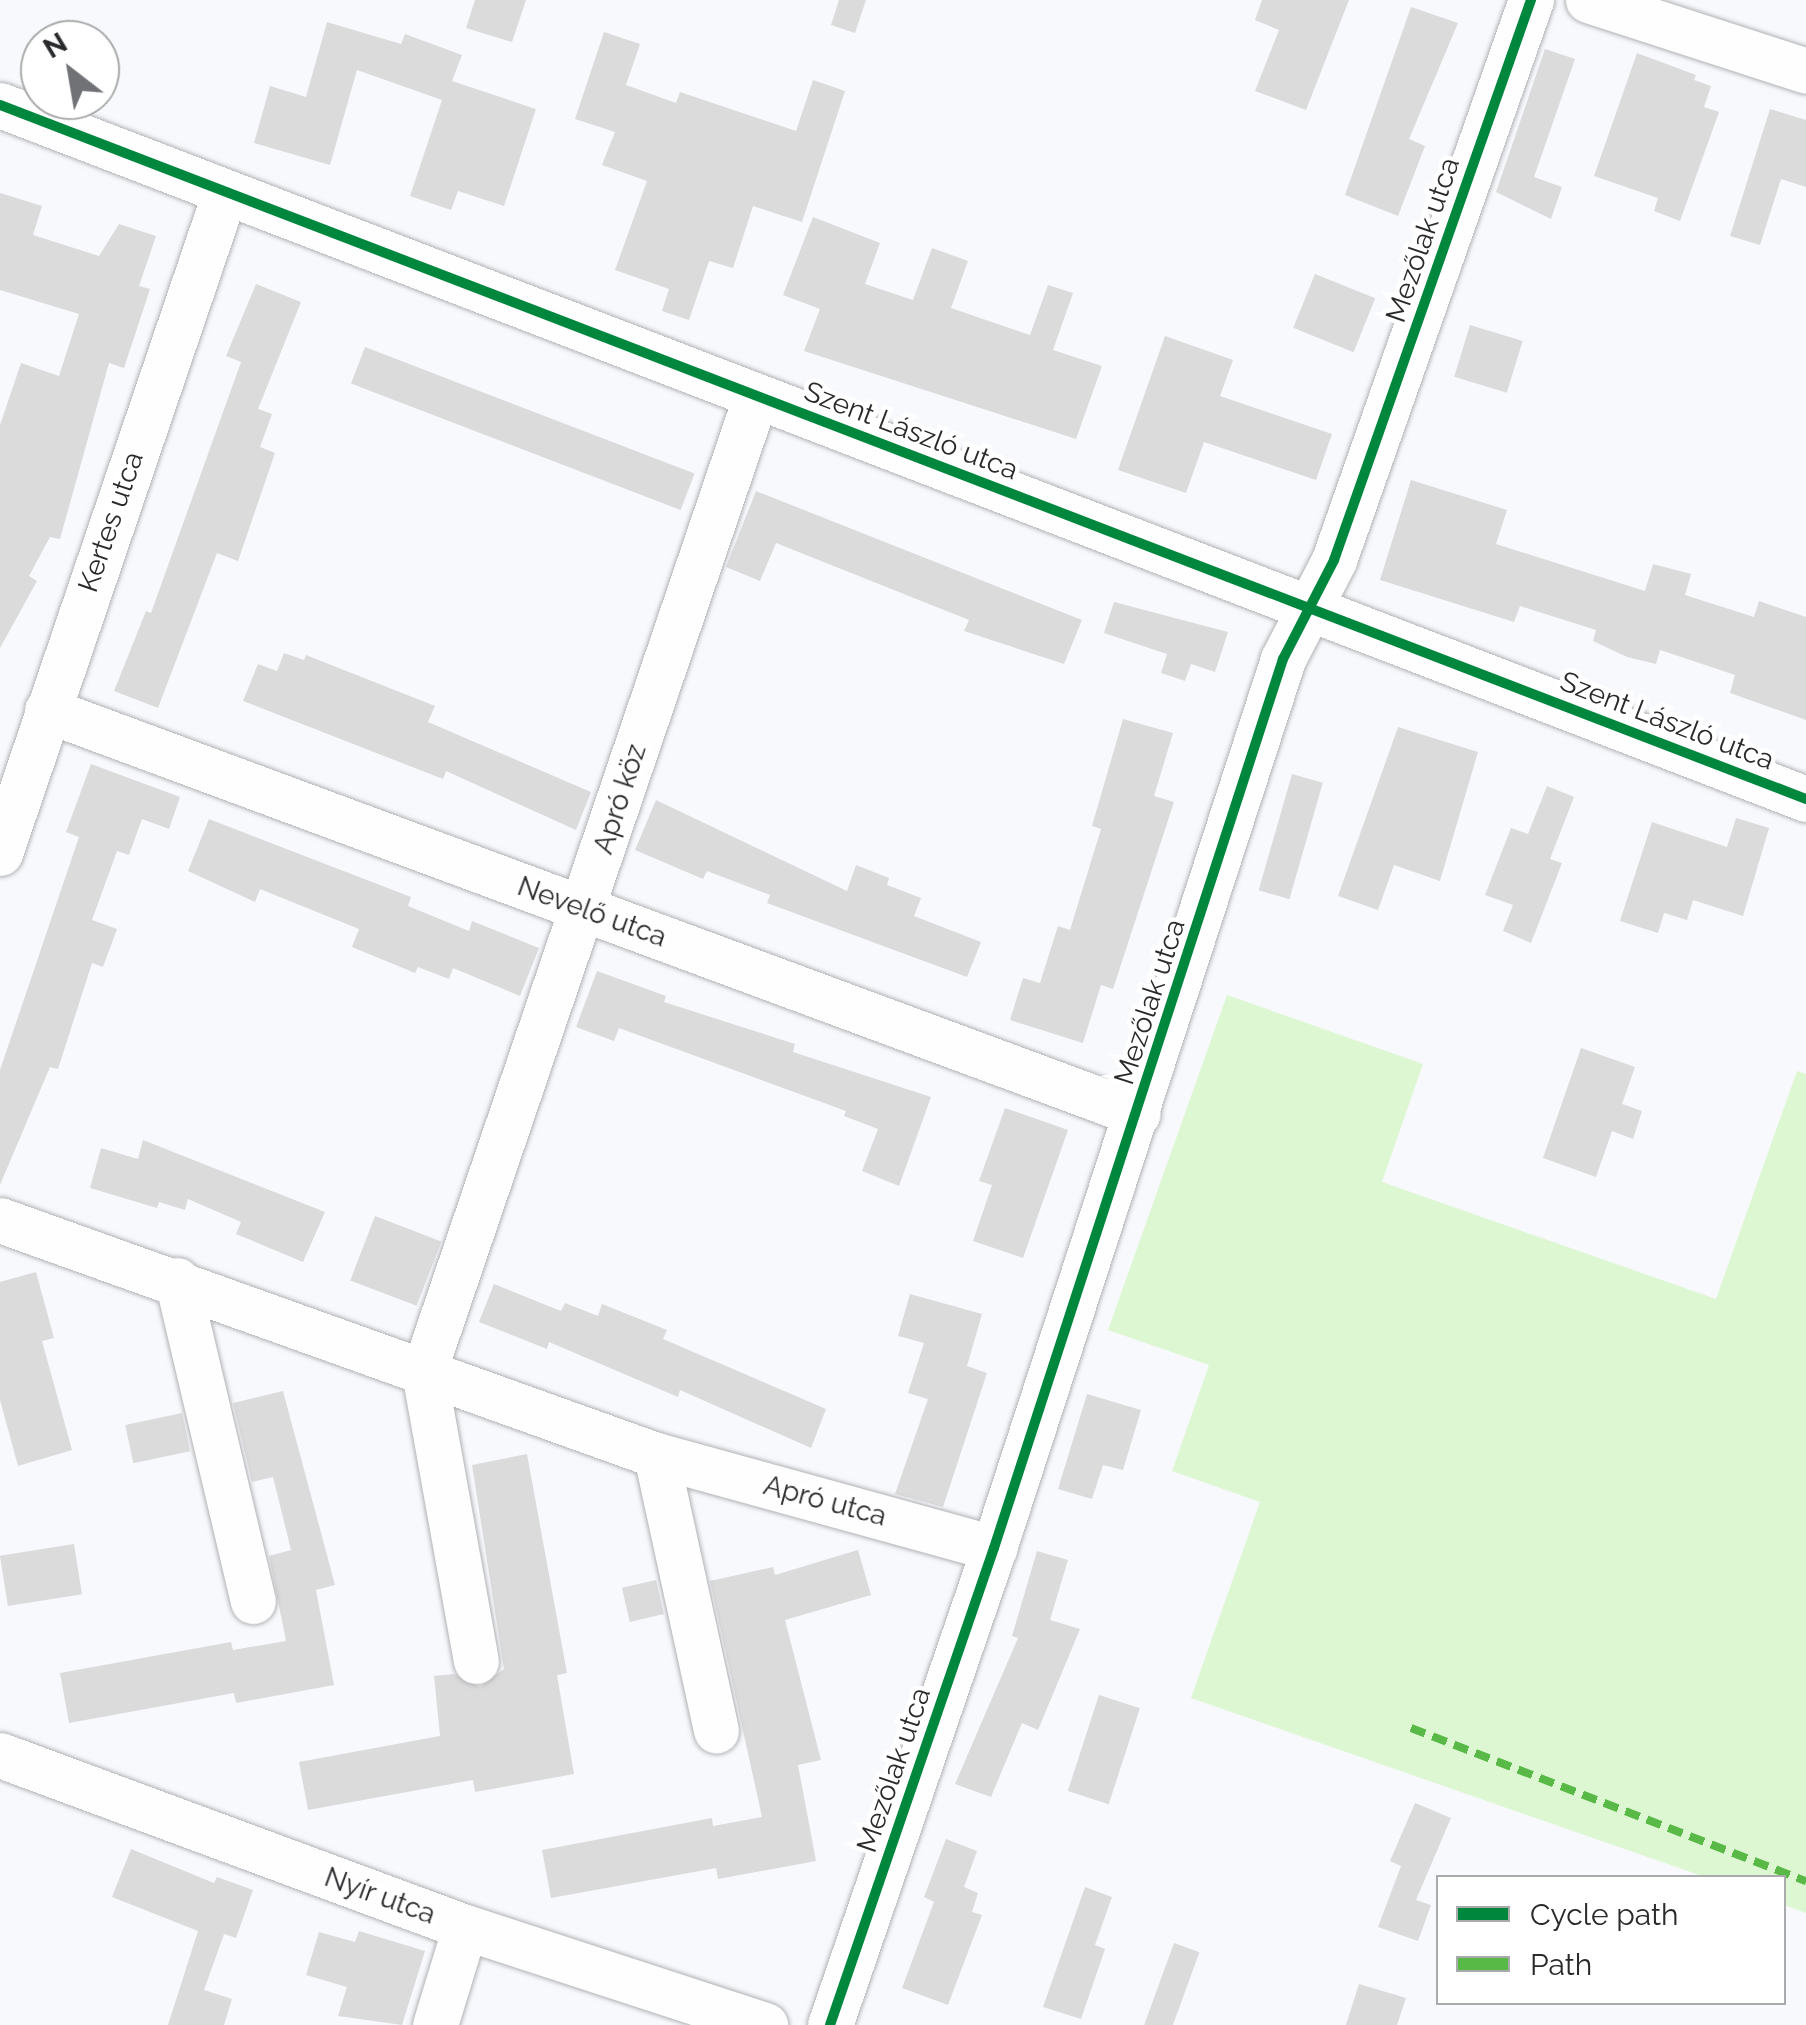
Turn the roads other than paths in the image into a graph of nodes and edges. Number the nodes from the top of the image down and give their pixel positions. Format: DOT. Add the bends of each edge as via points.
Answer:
graph roads {
  1 [pos="1531,0"];
  2 [pos="1588,0"];
  3 [pos="1806,71"];
  4 [pos="0,104"];
  5 [pos="225,192"];
  6 [pos="756,396"];
  7 [pos="1310,606"];
  8 [pos="47,710"];
  9 [pos="1806,799"];
  10 [pos="0,853"];
  11 [pos="584,909"];
  12 [pos="1138,1114"];
  13 [pos="0,1220"];
  14 [pos="177,1280"];
  15 [pos="424,1371"];
  16 [pos="656,1455"];
  17 [pos="994,1548"];
  18 [pos="252,1601"];
  19 [pos="476,1661"];
  20 [pos="716,1731"];
  21 [pos="0,1755"];
  22 [pos="465,1927"];
  23 [pos="436,2025"];
  24 [pos="765,2025"];
  25 [pos="830,2025"];
  1 -- 7 [label="street, Mezőlak utca" via="1334,560"];
  2 -- 3 [label="street"];
  4 -- 5 [label="street, Szent László utca"];
  5 -- 6 [label="street, Szent László utca"];
  5 -- 8 [label="street, Kertes utca"];
  6 -- 7 [label="street, Szent László utca"];
  6 -- 11 [label="street, Apró köz"];
  7 -- 9 [label="street, Szent László utca"];
  7 -- 12 [label="street, Mezőlak utca" via="1284,659"];
  8 -- 10 [label="street, Kertes utca"];
  8 -- 11 [label="street, Nevelő utca"];
  11 -- 12 [label="street, Nevelő utca"];
  11 -- 15 [label="street, Apró köz"];
  12 -- 17 [label="street, Mezőlak utca"];
  13 -- 14 [label="street, Apró utca"];
  14 -- 15 [label="street, Apró utca"];
  14 -- 18 [label="street"];
  15 -- 16 [label="street, Apró utca"];
  15 -- 19 [label="street"];
  16 -- 17 [label="street, Apró utca"];
  16 -- 20 [label="street"];
  17 -- 25 [label="street, Mezőlak utca"];
  21 -- 22 [label="street, Nyír utca"];
  22 -- 23 [label="street"];
  22 -- 24 [label="street, Nyír utca"];
}
